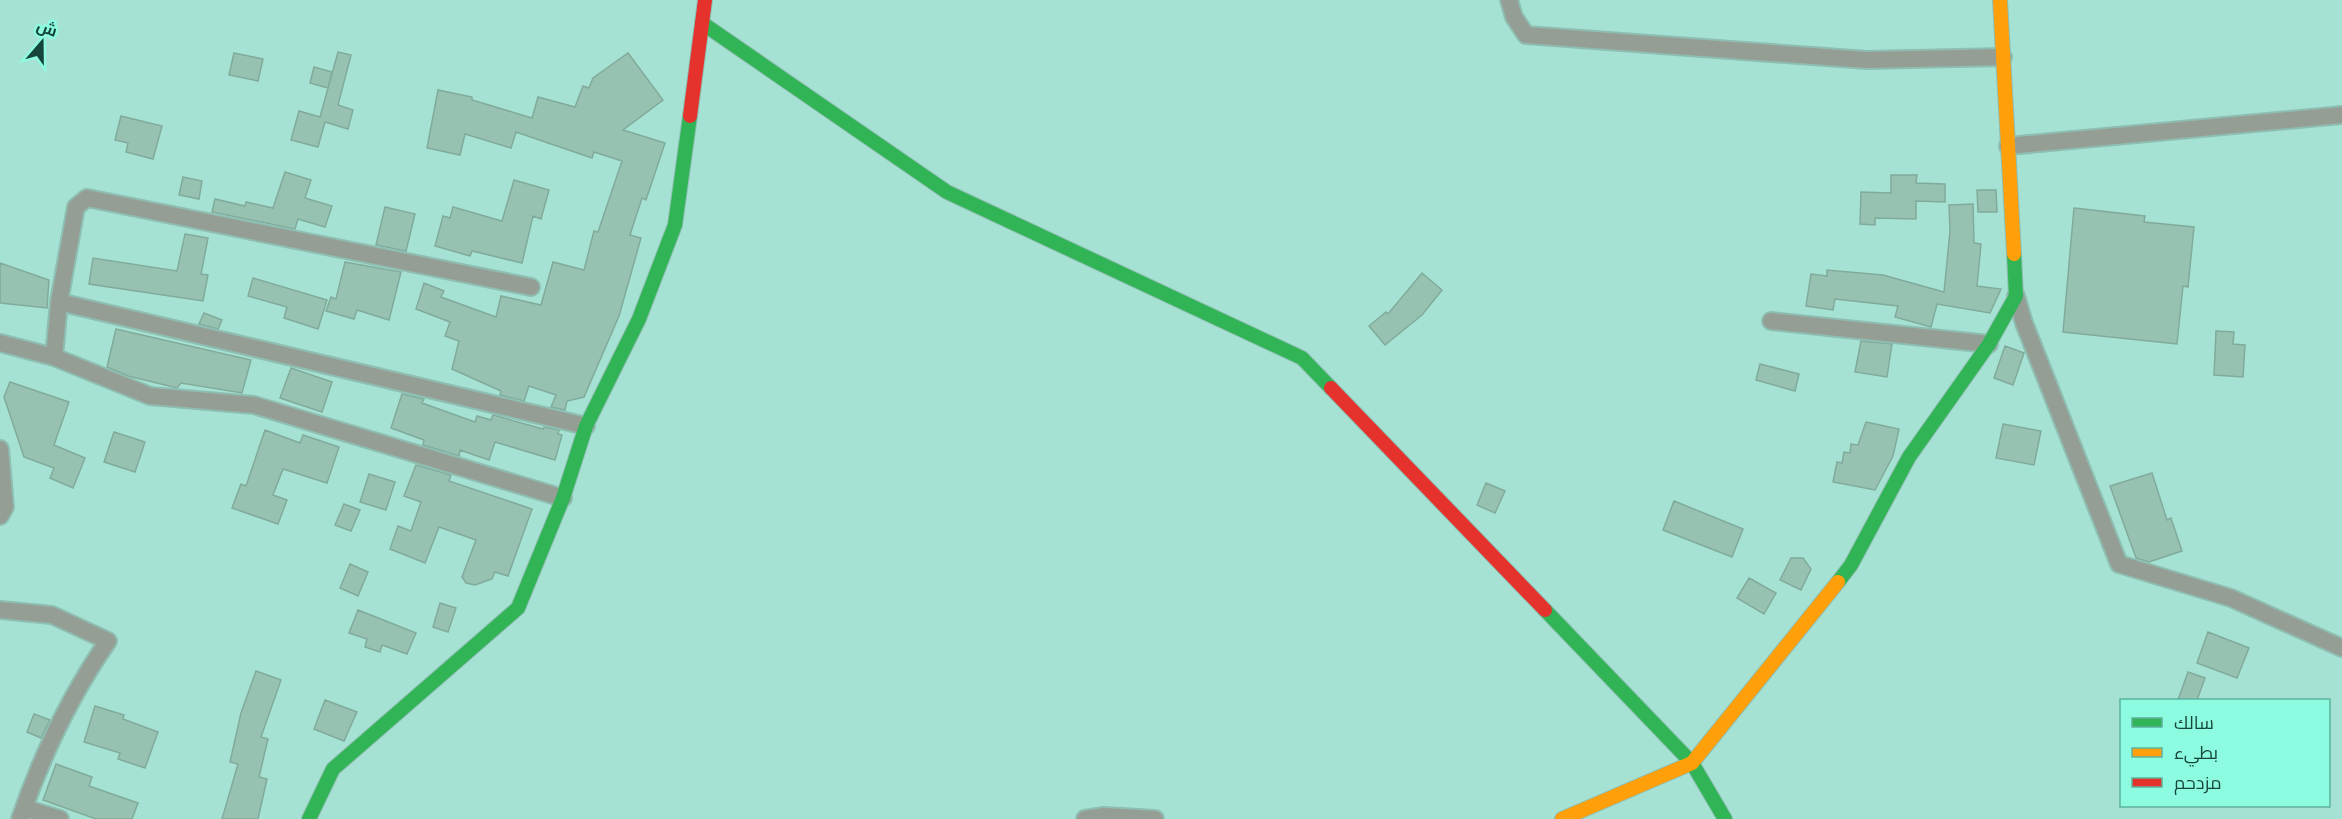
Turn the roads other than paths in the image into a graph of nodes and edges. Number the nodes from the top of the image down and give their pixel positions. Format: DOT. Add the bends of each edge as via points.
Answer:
graph roads {
  1 [pos="705,0"];
  2 [pos="1509,0"];
  3 [pos="2000,0"];
  4 [pos="702,23"];
  5 [pos="2003,57"];
  6 [pos="2342,115"];
  7 [pos="2008,146"];
  8 [pos="531,287"];
  9 [pos="2016,296"];
  10 [pos="59,302"];
  11 [pos="1771,321"];
  12 [pos="0,343"];
  13 [pos="1989,345"];
  14 [pos="54,357"];
  15 [pos="586,426"];
  16 [pos="0,455"];
  17 [pos="563,498"];
  18 [pos="0,516"];
  19 [pos="0,610"];
  20 [pos="2342,648"];
  21 [pos="1692,763"];
  22 [pos="22,813"];
  23 [pos="1128,818"];
  24 [pos="60,819"];
  25 [pos="309,819"];
  26 [pos="1085,819"];
  27 [pos="1155,819"];
  28 [pos="1562,819"];
  29 [pos="1725,819"];
  1 -- 4 [label="street"];
  2 -- 5 [label="street" via="1526,35 1867,60"];
  3 -- 5 [label="street"];
  4 -- 15 [label="street" via="675,225 639,319"];
  4 -- 21 [label="street" via="946,192 1302,358"];
  5 -- 7 [label="street"];
  6 -- 7 [label="street"];
  7 -- 9 [label="street"];
  8 -- 10 [label="street" via="87,198 76,207"];
  9 -- 13 [label="street"];
  9 -- 20 [label="street" via="2119,564 2232,598"];
  10 -- 14 [label="street"];
  10 -- 15 [label="street"];
  11 -- 13 [label="street"];
  12 -- 14 [label="street"];
  13 -- 21 [label="street" via="1909,457 1851,565"];
  14 -- 17 [label="street" via="150,396 254,405"];
  15 -- 17 [label="street"];
  16 -- 18 [label="street" via="5,507"];
  17 -- 25 [label="street" via="518,608 333,769"];
  19 -- 22 [label="street" via="52,615 108,641 84,677 42,757"];
  21 -- 28 [label="street"];
  21 -- 29 [label="street"];
  22 -- 24 [label="street"];
  23 -- 26 [label="street"];
  23 -- 27 [label="street"];
}
